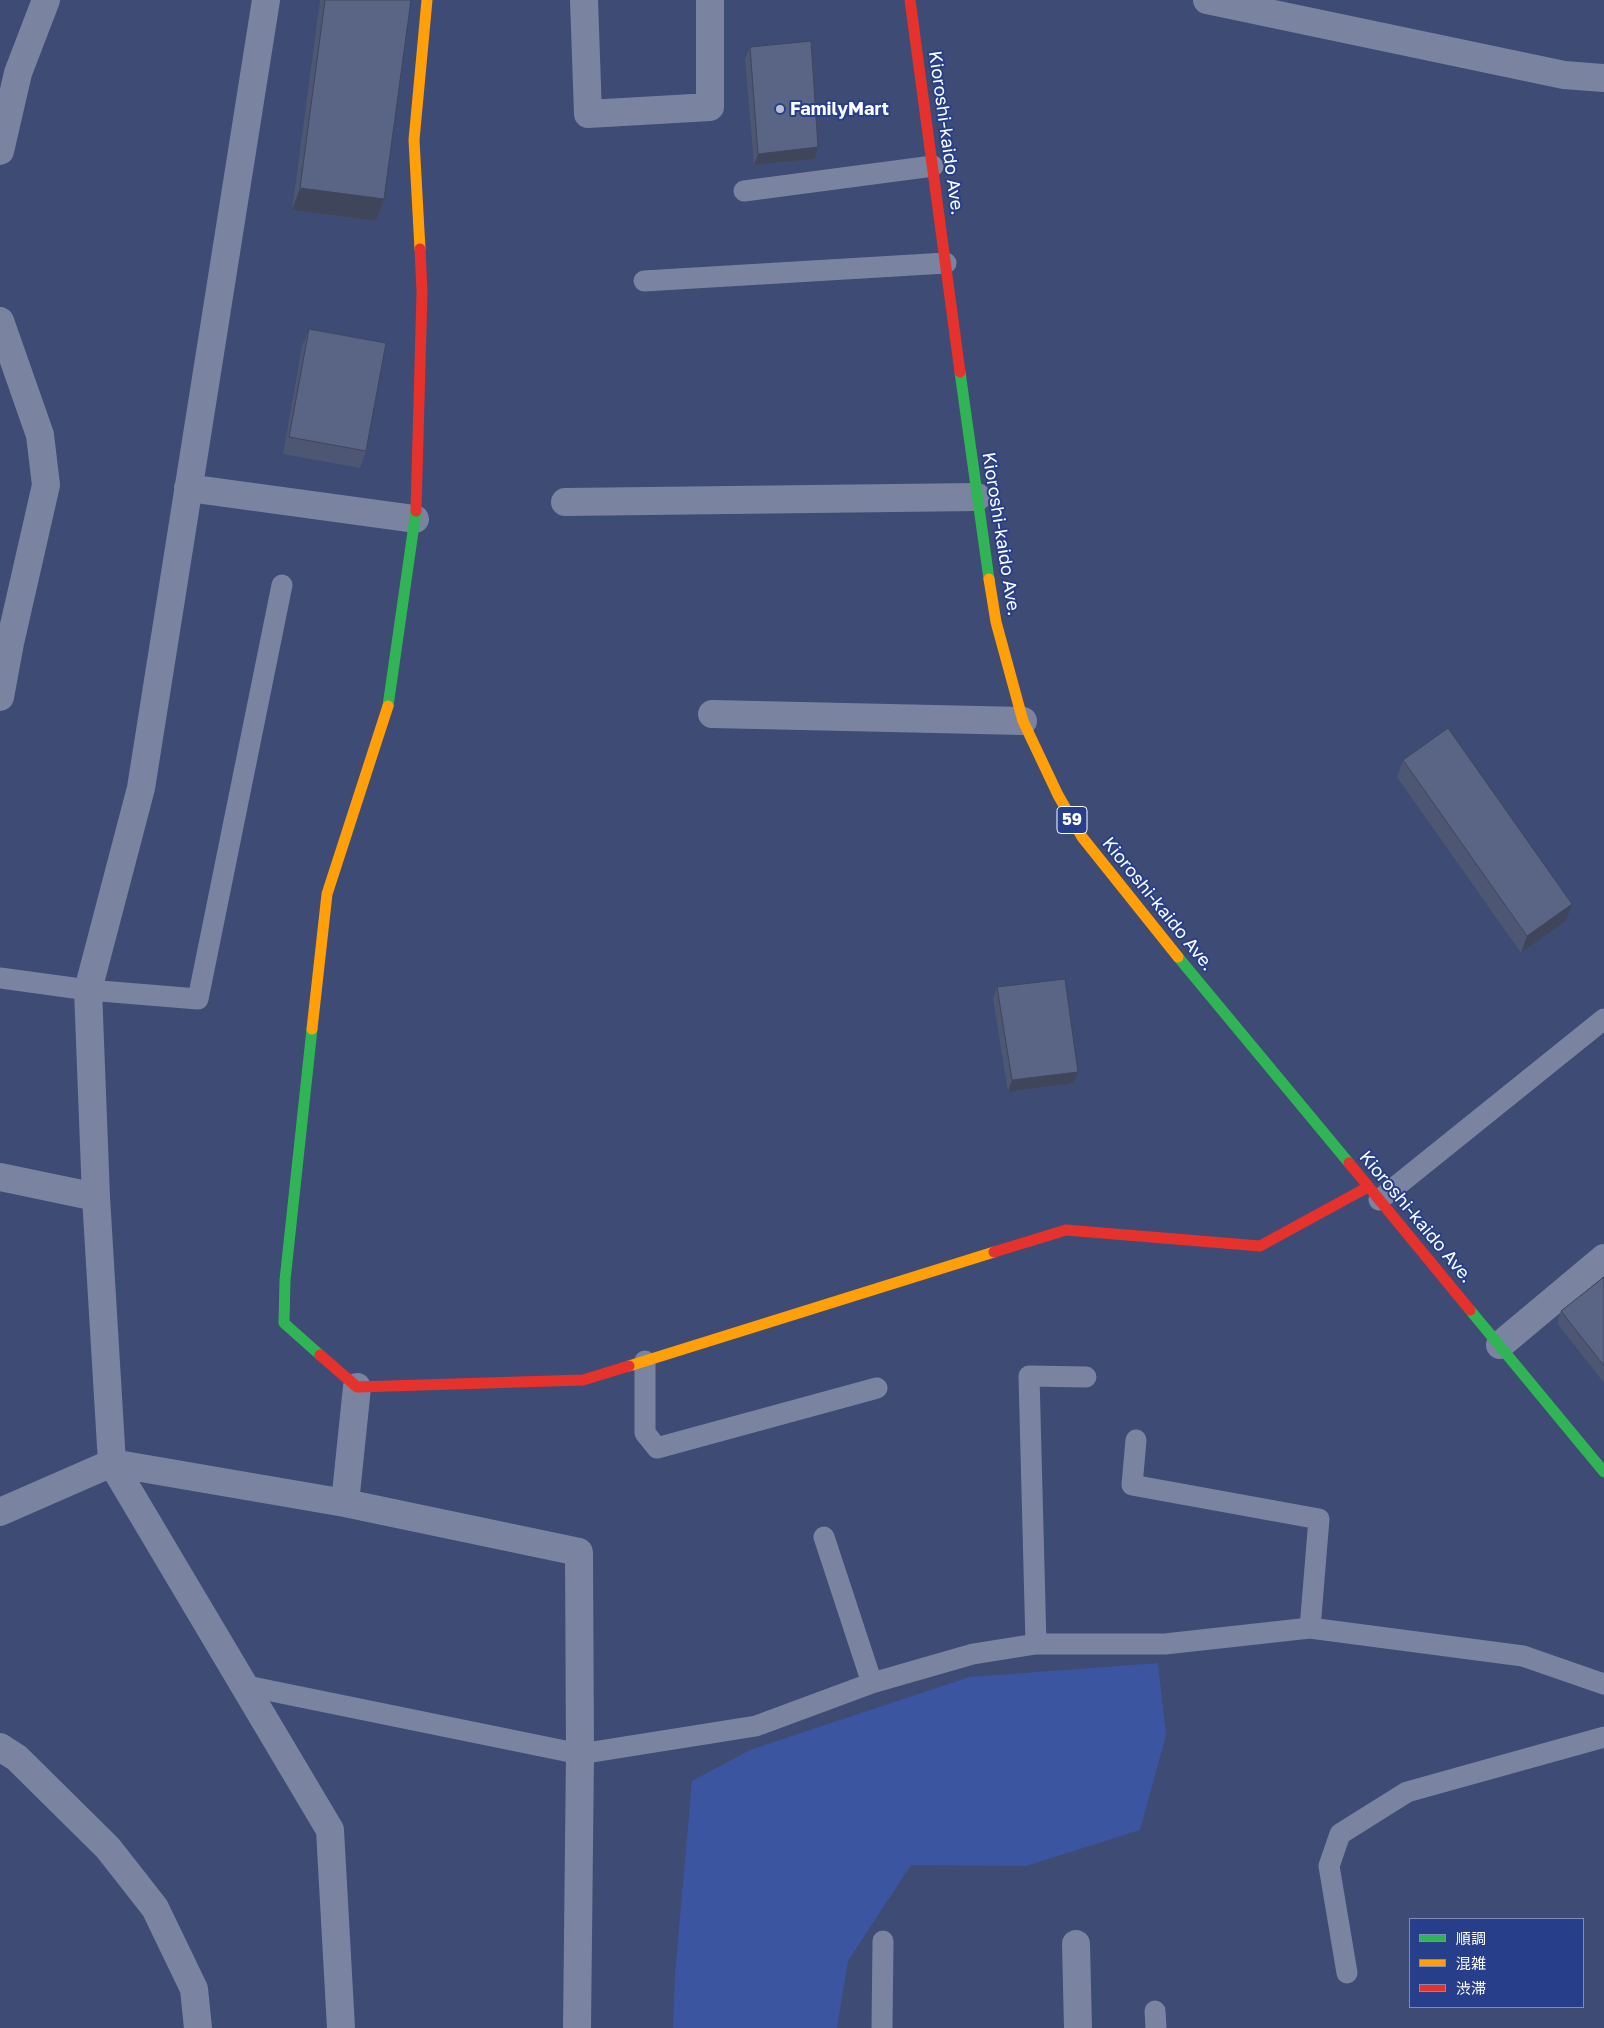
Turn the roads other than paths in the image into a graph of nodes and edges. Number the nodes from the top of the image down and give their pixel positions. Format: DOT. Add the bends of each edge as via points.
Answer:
graph roads {
  1 [pos="46,0"];
  2 [pos="266,0"];
  3 [pos="428,0"];
  4 [pos="584,0"];
  5 [pos="710,0"];
  6 [pos="910,0"];
  7 [pos="1207,0"];
  8 [pos="1604,78"];
  9 [pos="0,151"];
  10 [pos="933,166"];
  11 [pos="744,191"];
  12 [pos="946,263"];
  13 [pos="644,281"];
  14 [pos="0,322"];
  15 [pos="188,488"];
  16 [pos="976,497"];
  17 [pos="565,502"];
  18 [pos="415,519"];
  19 [pos="282,585"];
  20 [pos="0,697"];
  21 [pos="712,714"];
  22 [pos="1023,721"];
  23 [pos="0,978"];
  24 [pos="88,990"];
  25 [pos="1604,1019"];
  26 [pos="0,1177"];
  27 [pos="1373,1193"];
  28 [pos="96,1197"];
  29 [pos="1604,1258"];
  30 [pos="1500,1345"];
  31 [pos="645,1361"];
  32 [pos="1086,1377"];
  33 [pos="357,1386"];
  34 [pos="877,1388"];
  35 [pos="1136,1440"];
  36 [pos="112,1463"];
  37 [pos="1604,1472"];
  38 [pos="345,1503"];
  39 [pos="0,1512"];
  40 [pos="824,1537"];
  41 [pos="1310,1628"];
  42 [pos="1036,1644"];
  43 [pos="872,1683"];
  44 [pos="1604,1684"];
  45 [pos="242,1685"];
  46 [pos="1604,1737"];
  47 [pos="0,1747"];
  48 [pos="580,1754"];
  49 [pos="883,1941"];
  50 [pos="1076,1944"];
  51 [pos="1346,1973"];
  52 [pos="198,2028"];
  53 [pos="341,2028"];
  54 [pos="577,2028"];
  55 [pos="882,2028"];
  56 [pos="1078,2028"];
  1 -- 9 [label="street" via="18,73"];
  2 -- 15 [label="street"];
  3 -- 18 [label="street" via="414,140 422,292"];
  4 -- 5 [label="street" via="588,114 710,107"];
  6 -- 10 [label="street, Kioroshi-kaido Ave. / 59"];
  7 -- 8 [label="street" via="1564,75"];
  10 -- 11 [label="lane"];
  10 -- 12 [label="street, Kioroshi-kaido Ave. / 59"];
  12 -- 13 [label="lane"];
  12 -- 16 [label="street, Kioroshi-kaido Ave. / 59"];
  14 -- 20 [label="street" via="40,435 46,485"];
  15 -- 18 [label="street"];
  15 -- 24 [label="street" via="141,788"];
  16 -- 17 [label="street"];
  16 -- 22 [label="street, Kioroshi-kaido Ave. / 59" via="996,622"];
  18 -- 33 [label="street" via="389,704 327,894 285,1280 284,1323"];
  19 -- 24 [label="lane" via="198,999"];
  21 -- 22 [label="street"];
  22 -- 27 [label="street, Kioroshi-kaido Ave. / 59" via="1082,837"];
  23 -- 24 [label="lane"];
  24 -- 28 [label="street"];
  25 -- 27 [label="lane"];
  26 -- 28 [label="street"];
  27 -- 30 [label="street, Kioroshi-kaido Ave. / 59"];
  27 -- 31 [label="street" via="1260,1246 1066,1230"];
  28 -- 36 [label="street"];
  29 -- 30 [label="street"];
  30 -- 37 [label="street, Kioroshi-kaido Ave. / 59"];
  31 -- 33 [label="street" via="583,1380"];
  31 -- 34 [label="lane" via="645,1433 657,1448"];
  32 -- 42 [label="lane" via="1029,1376"];
  33 -- 38 [label="street"];
  35 -- 41 [label="lane" via="1132,1485 1319,1519"];
  36 -- 38 [label="street"];
  36 -- 39 [label="street"];
  36 -- 45 [label="street"];
  38 -- 48 [label="street" via="579,1552"];
  40 -- 43 [label="lane"];
  41 -- 42 [label="lane" via="1165,1644"];
  41 -- 44 [label="lane" via="1522,1656"];
  42 -- 43 [label="lane" via="973,1654"];
  43 -- 48 [label="lane" via="756,1726"];
  45 -- 48 [label="lane"];
  45 -- 53 [label="street" via="330,1830"];
  46 -- 51 [label="lane" via="1407,1792 1340,1834 1329,1866"];
  47 -- 52 [label="street" via="16,1758 108,1848 155,1908 194,1989"];
  48 -- 54 [label="street"];
  49 -- 55 [label="lane"];
  50 -- 56 [label="street"];
}
